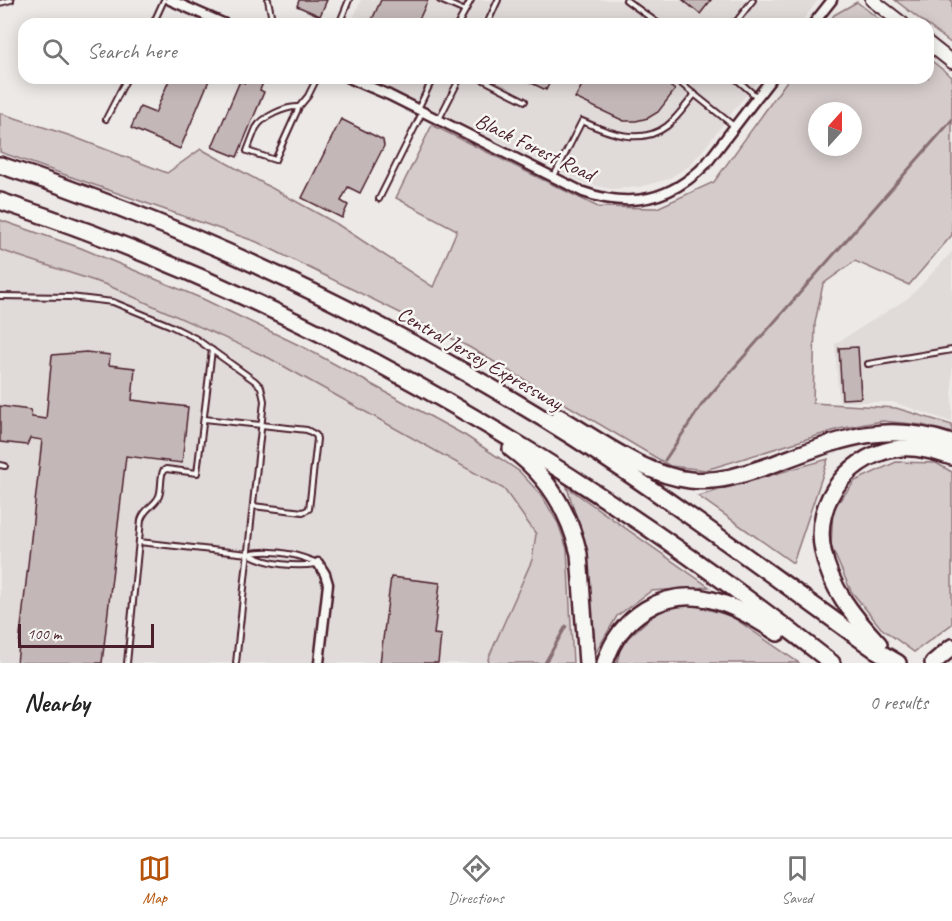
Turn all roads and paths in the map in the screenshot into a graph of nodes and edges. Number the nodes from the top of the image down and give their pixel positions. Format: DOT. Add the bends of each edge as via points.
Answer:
graph roads {
  1 [pos="10,0"];
  2 [pos="164,0"];
  3 [pos="170,0"];
  4 [pos="268,0"];
  5 [pos="349,0"];
  6 [pos="440,0"];
  7 [pos="471,0"];
  8 [pos="498,0"];
  9 [pos="626,0"];
  10 [pos="753,0"];
  11 [pos="832,0"];
  12 [pos="872,0"];
  13 [pos="0,3"];
  14 [pos="465,11"];
  15 [pos="156,18"];
  16 [pos="211,18"];
  17 [pos="272,18"];
  18 [pos="342,18"];
  19 [pos="461,18"];
  20 [pos="490,18"];
  21 [pos="650,18"];
  22 [pos="739,18"];
  23 [pos="818,18"];
  24 [pos="895,18"];
  25 [pos="934,48"];
  26 [pos="952,62"];
  27 [pos="124,84"];
  28 [pos="314,84"];
  29 [pos="362,84"];
  30 [pos="431,84"];
  31 [pos="457,84"];
  32 [pos="492,84"];
  33 [pos="682,84"];
  34 [pos="742,84"];
  35 [pos="768,84"];
  36 [pos="695,94"];
  37 [pos="758,97"];
  38 [pos="525,101"];
  39 [pos="298,107"];
  40 [pos="420,111"];
  41 [pos="106,120"];
  42 [pos="439,120"];
  43 [pos="735,127"];
  44 [pos="0,165"];
  45 [pos="553,177"];
  46 [pos="380,199"];
  47 [pos="0,201"];
  48 [pos="0,296"];
  49 [pos="407,338"];
  50 [pos="212,349"];
  51 [pos="952,350"];
  52 [pos="868,364"];
  53 [pos="388,368"];
  54 [pos="204,419"];
  55 [pos="262,425"];
  56 [pos="952,443"];
  57 [pos="952,457"];
  58 [pos="253,506"];
  59 [pos="139,542"];
  60 [pos="248,554"];
  61 [pos="318,564"];
  62 [pos="952,647"];
  63 [pos="952,656"];
  64 [pos="896,661"];
  65 [pos="126,662"];
  66 [pos="236,663"];
  67 [pos="319,663"];
  68 [pos="587,663"];
  69 [pos="605,663"];
  70 [pos="826,663"];
  71 [pos="832,663"];
  72 [pos="933,663"];
  73 [pos="941,663"];
  1 -- 13 [label="lane"];
  2 -- 15 [label="lane"];
  3 -- 16 [label="street"];
  4 -- 17 [label="lane"];
  5 -- 18 [label="lane"];
  6 -- 14 [label="lane"];
  7 -- 14 [label="lane"];
  8 -- 20 [label="lane"];
  9 -- 21 [label="lane"];
  10 -- 22 [label="lane"];
  11 -- 23 [label="street"];
  12 -- 24 [label="street"];
  14 -- 19 [label="lane"];
  25 -- 26 [label="street"];
  27 -- 41 [label="lane"];
  28 -- 39 [label="lane"];
  29 -- 40 [label="street, Black Forest Road"];
  30 -- 40 [label="lane"];
  31 -- 42 [label="lane"];
  32 -- 38 [label="lane"];
  33 -- 36 [label="lane"];
  34 -- 37 [label="lane"];
  35 -- 37 [label="street, Black Forest Road"];
  36 -- 43 [label="lane"];
  36 -- 45 [label="lane" via="666,127 653,134 621,136 582,121"];
  37 -- 43 [label="street, Black Forest Road"];
  39 -- 39 [label="lane" via="292,106 257,125 247,151 275,160"];
  40 -- 42 [label="street, Black Forest Road"];
  40 -- 46 [label="lane"];
  42 -- 45 [label="street, Black Forest Road"];
  43 -- 45 [label="street, Black Forest Road" via="696,175 655,197 610,200"];
  44 -- 49 [label="highway, Central Jersey Expressway" via="227,251"];
  47 -- 53 [label="highway" via="214,283"];
  48 -- 50 [label="lane" via="113,302 169,325"];
  49 -- 56 [label="highway" via="644,466 673,477 727,479 863,434 902,433"];
  49 -- 64 [label="highway, Central Jersey Expressway" via="574,438"];
  50 -- 54 [label="lane"];
  50 -- 55 [label="lane" via="261,387"];
  51 -- 52 [label="lane"];
  53 -- 68 [label="highway" via="522,457 550,487 568,517 579,554"];
  53 -- 71 [label="highway" via="595,492"];
  54 -- 55 [label="lane"];
  54 -- 59 [label="lane" via="197,473 163,471 157,500 144,512"];
  55 -- 58 [label="lane"];
  55 -- 58 [label="lane" via="312,432 317,439 309,509 303,512"];
  57 -- 64 [label="highway" via="904,448 873,455 848,471 825,508 822,551 836,588 857,621"];
  58 -- 60 [label="lane"];
  59 -- 60 [label="lane"];
  59 -- 65 [label="lane"];
  60 -- 61 [label="lane" via="270,562"];
  60 -- 61 [label="lane" via="268,551 296,555"];
  60 -- 66 [label="lane"];
  61 -- 67 [label="street" via="328,584"];
  62 -- 72 [label="highway"];
  63 -- 73 [label="highway"];
  69 -- 70 [label="highway" via="614,640 632,618 657,603 682,597 710,599 735,608"];
}
